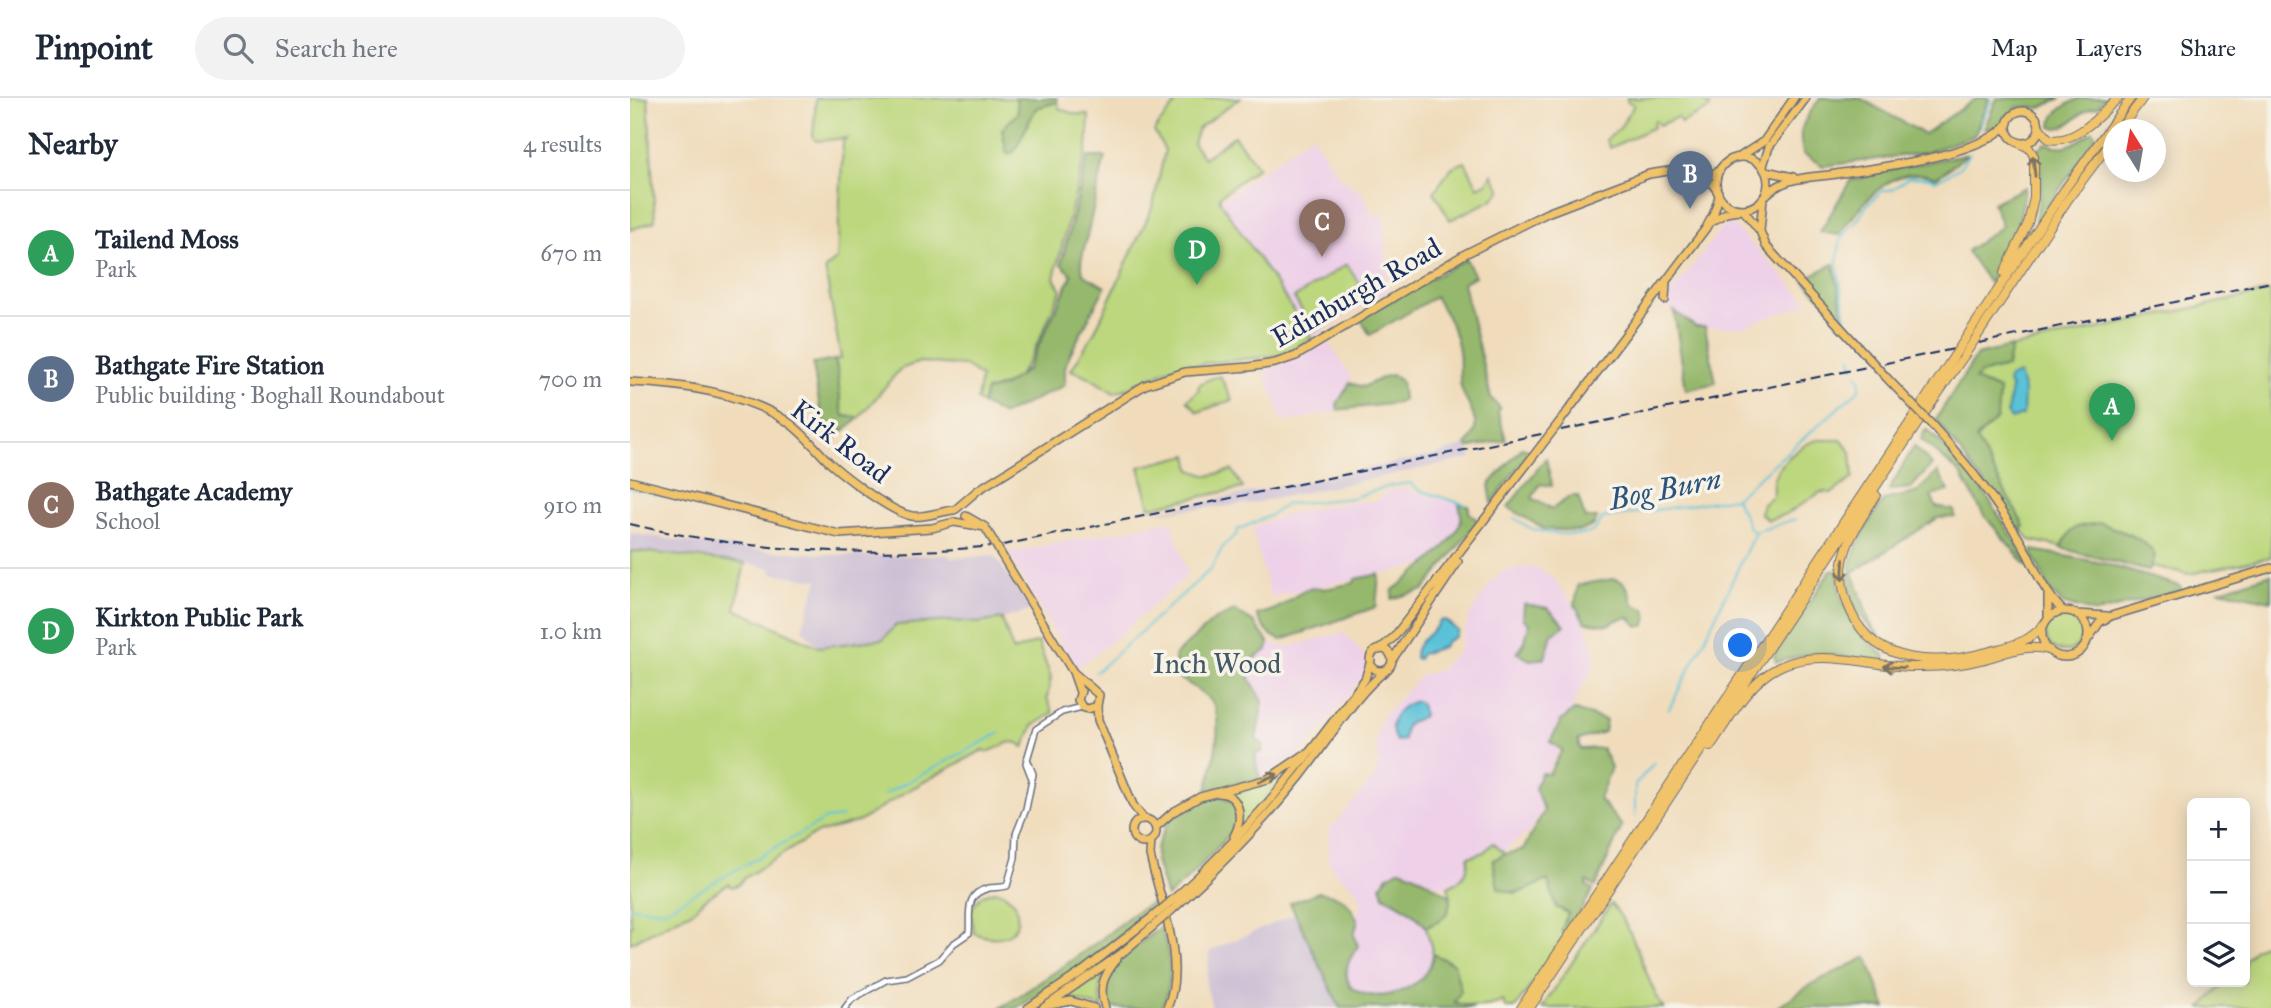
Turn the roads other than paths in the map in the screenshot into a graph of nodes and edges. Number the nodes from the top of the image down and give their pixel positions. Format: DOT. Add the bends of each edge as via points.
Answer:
graph roads {
  1 [pos="1794,98"];
  2 [pos="1806,98"];
  3 [pos="2118,98"];
  4 [pos="2131,98"];
  5 [pos="2144,98"];
  6 [pos="2128,119"];
  7 [pos="2008,124"];
  8 [pos="2039,127"];
  9 [pos="1989,139"];
  10 [pos="2016,141"];
  11 [pos="2103,152"];
  12 [pos="1741,156"];
  13 [pos="1764,169"];
  14 [pos="1720,170"];
  15 [pos="1697,174"];
  16 [pos="1802,178"];
  17 [pos="1719,194"];
  18 [pos="1765,197"];
  19 [pos="1741,210"];
  20 [pos="1709,224"];
  21 [pos="1760,231"];
  22 [pos="1667,280"];
  23 [pos="1665,300"];
  24 [pos="1988,303"];
  25 [pos="1971,337"];
  26 [pos="630,382"];
  27 [pos="1917,423"];
  28 [pos="630,481"];
  29 [pos="957,515"];
  30 [pos="1473,537"];
  31 [pos="2271,568"];
  32 [pos="2048,596"];
  33 [pos="2063,611"];
  34 [pos="2077,614"];
  35 [pos="2111,616"];
  36 [pos="2046,621"];
  37 [pos="2086,642"];
  38 [pos="1379,650"];
  39 [pos="2049,650"];
  40 [pos="1371,660"];
  41 [pos="1392,660"];
  42 [pos="1388,669"];
  43 [pos="1074,673"];
  44 [pos="1088,687"];
  45 [pos="1082,702"];
  46 [pos="1097,706"];
  47 [pos="1098,720"];
  48 [pos="1317,743"];
  49 [pos="1209,793"];
  50 [pos="1166,817"];
  51 [pos="1142,820"];
  52 [pos="1156,827"];
  53 [pos="1151,841"];
  54 [pos="1142,843"];
  55 [pos="1221,854"];
  56 [pos="1150,855"];
  57 [pos="1607,892"];
  58 [pos="1170,907"];
  59 [pos="1157,918"];
  60 [pos="1122,953"];
  61 [pos="1044,1007"];
  62 [pos="845,1008"];
  63 [pos="1028,1008"];
  64 [pos="1094,1008"];
  65 [pos="1105,1008"];
  66 [pos="1167,1008"];
  67 [pos="1521,1008"];
  68 [pos="1530,1008"];
  1 -- 12 [label="main road" via="1764,141"];
  2 -- 13 [label="main road" via="1769,147"];
  3 -- 8 [label="highway" via="2064,139 2049,139"];
  4 -- 24 [label="highway"];
  5 -- 6 [label="highway"];
  7 -- 8 [label="main road" via="2024,111 2035,117"];
  7 -- 9 [label="main road"];
  7 -- 10 [label="main road"];
  8 -- 10 [label="main road" via="2032,140"];
  9 -- 10 [label="main road"];
  9 -- 16 [label="main road" via="1934,156"];
  24 -- 10 [label="highway, one-way" via="2021,238 2034,198 2034,156"];
  11 -- 25 [label="highway"];
  12 -- 13 [label="main road" via="1756,160"];
  12 -- 14 [label="main road" via="1729,159"];
  13 -- 16 [label="main road"];
  13 -- 18 [label="main road" via="1768,182"];
  14 -- 15 [label="main road, Edinburgh Road"];
  14 -- 17 [label="main road"];
  15 -- 17 [label="main road"];
  15 -- 29 [label="main road, Edinburgh Road" via="1675,170 1649,174 1528,221 1457,258 1296,356 1249,367 1185,372 1145,385 969,498"];
  16 -- 18 [label="main road" via="1783,182"];
  17 -- 19 [label="main road" via="1726,204"];
  17 -- 20 [label="main road"];
  18 -- 19 [label="main road" via="1754,208"];
  18 -- 21 [label="main road"];
  19 -- 20 [label="main road"];
  19 -- 21 [label="main road"];
  20 -- 22 [label="main road"];
  21 -- 32 [label="main road, bridge" via="1770,252 1959,455 2001,510"];
  22 -- 23 [label="main road"];
  22 -- 30 [label="main road, bridge"];
  24 -- 25 [label="highway"];
  25 -- 27 [label="highway, bridge" via="1964,356"];
  25 -- 67 [label="highway, bridge" via="1954,356"];
  26 -- 29 [label="main road, Kirk Road" via="702,390 766,411 794,426 845,475 902,513 918,516 942,510"];
  27 -- 36 [label="highway, one-way" via="1846,550 1843,584 1855,620 1874,643 1917,660 1961,658 2024,641"];
  27 -- 57 [label="highway"];
  28 -- 29 [label="main road" via="839,534 941,527"];
  29 -- 43 [label="main road, Kirk Road, bridge" via="985,527"];
  30 -- 38 [label="main road"];
  30 -- 41 [label="main road"];
  31 -- 35 [label="main road"];
  32 -- 33 [label="main road"];
  32 -- 36 [label="main road"];
  33 -- 34 [label="main road"];
  33 -- 36 [label="main road"];
  34 -- 35 [label="main road"];
  34 -- 37 [label="main road" via="2086,626"];
  35 -- 37 [label="main road" via="2100,622"];
  36 -- 39 [label="main road" via="2042,638"];
  37 -- 39 [label="main road" via="2070,656"];
  38 -- 40 [label="main road"];
  38 -- 41 [label="main road" via="1388,652"];
  39 -- 57 [label="highway, one-way" via="2031,646 1936,667 1814,657 1780,666 1752,688"];
  40 -- 42 [label="main road" via="1376,670"];
  40 -- 48 [label="main road" via="1365,679"];
  41 -- 42 [label="main road"];
  42 -- 58 [label="main road" via="1372,682 1262,822"];
  43 -- 44 [label="main road"];
  43 -- 45 [label="main road"];
  44 -- 45 [label="main road"];
  44 -- 46 [label="main road" via="1099,695"];
  45 -- 46 [label="main road"];
  45 -- 47 [label="main road"];
  45 -- 62 [label="street" via="1034,733 1026,765 1031,778 1026,809 1016,834 1009,882 1002,888 987,888 973,899 968,911 969,933 939,960 907,976 886,980"];
  46 -- 47 [label="main road"];
  47 -- 51 [label="main road"];
  49 -- 48 [label="main road, one-way" via="1268,779"];
  48 -- 55 [label="main road"];
  49 -- 50 [label="main road"];
  49 -- 55 [label="main road" via="1230,797 1240,816 1239,826"];
  50 -- 51 [label="main road"];
  50 -- 52 [label="main road"];
  51 -- 52 [label="main road"];
  51 -- 54 [label="main road" via="1132,835"];
  52 -- 53 [label="main road"];
  53 -- 54 [label="main road"];
  53 -- 56 [label="main road"];
  54 -- 56 [label="main road"];
  55 -- 58 [label="main road"];
  56 -- 66 [label="main road" via="1174,959 1174,989"];
  57 -- 68 [label="highway"];
  58 -- 59 [label="main road, bridge"];
  59 -- 60 [label="main road"];
  59 -- 63 [label="main road"];
  60 -- 61 [label="main road"];
  60 -- 65 [label="main road" via="1104,978"];
  61 -- 64 [label="main road" via="1071,1001"];
}
